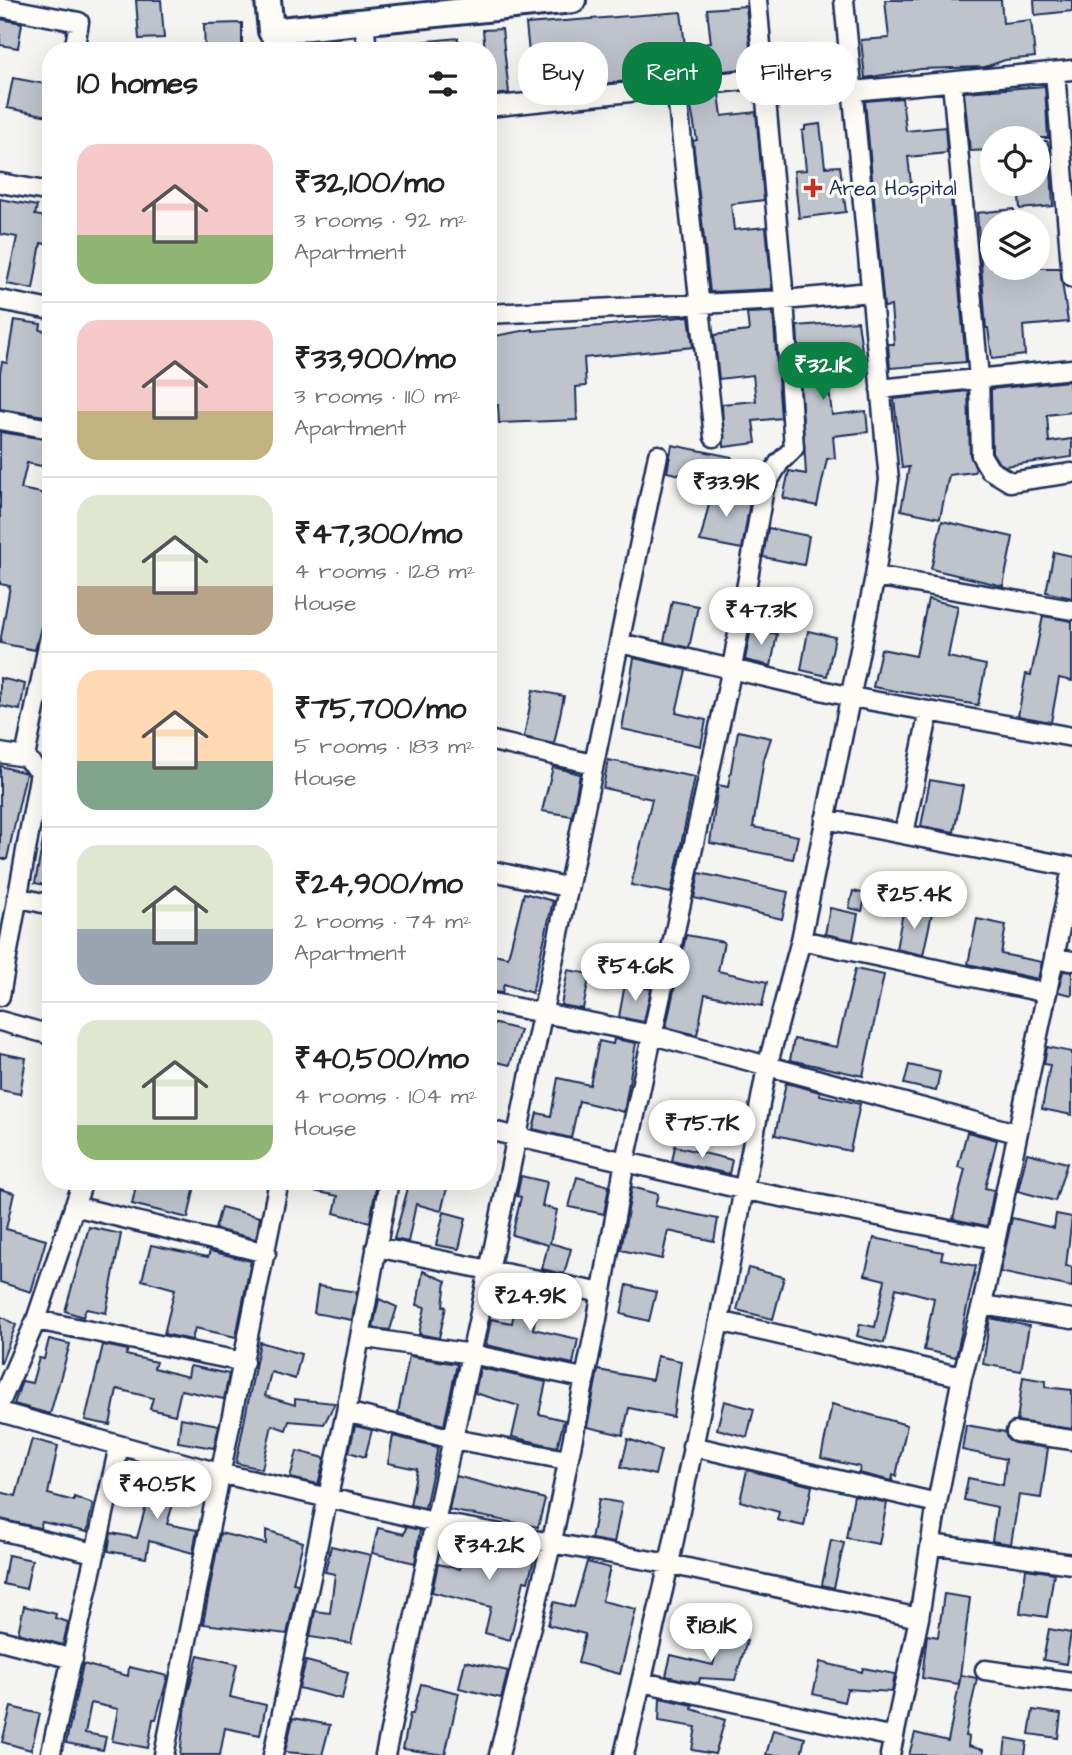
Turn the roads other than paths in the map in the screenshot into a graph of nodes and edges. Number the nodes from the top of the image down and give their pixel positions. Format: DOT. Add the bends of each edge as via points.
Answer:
graph roads {
  1 [pos="268,0"];
  2 [pos="573,0"];
  3 [pos="757,0"];
  4 [pos="844,0"];
  5 [pos="533,2"];
  6 [pos="0,7"];
  7 [pos="365,21"];
  8 [pos="272,41"];
  9 [pos="76,42"];
  10 [pos="366,42"];
  11 [pos="761,42"];
  12 [pos="848,42"];
  13 [pos="1064,71"];
  14 [pos="952,82"];
  15 [pos="856,91"];
  16 [pos="622,92"];
  17 [pos="678,105"];
  18 [pos="766,105"];
  19 [pos="854,105"];
  20 [pos="497,106"];
  21 [pos="0,183"];
  22 [pos="42,186"];
  23 [pos="1072,278"];
  24 [pos="870,292"];
  25 [pos="0,300"];
  26 [pos="784,300"];
  27 [pos="701,303"];
  28 [pos="42,308"];
  29 [pos="497,314"];
  30 [pos="1072,369"];
  31 [pos="979,379"];
  32 [pos="880,390"];
  33 [pos="0,419"];
  34 [pos="42,427"];
  35 [pos="714,437"];
  36 [pos="658,455"];
  37 [pos="1072,473"];
  38 [pos="875,576"];
  39 [pos="1072,610"];
  40 [pos="620,643"];
  41 [pos="732,668"];
  42 [pos="42,675"];
  43 [pos="851,697"];
  44 [pos="929,711"];
  45 [pos="1072,737"];
  46 [pos="497,742"];
  47 [pos="0,753"];
  48 [pos="25,757"];
  49 [pos="593,764"];
  50 [pos="42,771"];
  51 [pos="42,786"];
  52 [pos="825,819"];
  53 [pos="904,834"];
  54 [pos="1072,867"];
  55 [pos="497,872"];
  56 [pos="566,887"];
  57 [pos="17,897"];
  58 [pos="42,903"];
  59 [pos="801,940"];
  60 [pos="1063,959"];
  61 [pos="1047,993"];
  62 [pos="0,996"];
  63 [pos="497,1004"];
  64 [pos="541,1014"];
  65 [pos="0,1021"];
  66 [pos="42,1033"];
  67 [pos="653,1035"];
  68 [pos="766,1067"];
  69 [pos="497,1132"];
  70 [pos="1016,1133"];
  71 [pos="517,1136"];
  72 [pos="625,1161"];
  73 [pos="80,1190"];
  74 [pos="277,1190"];
  75 [pos="387,1190"];
  76 [pos="746,1190"];
  77 [pos="74,1206"];
  78 [pos="995,1239"];
  79 [pos="376,1247"];
  80 [pos="266,1253"];
  81 [pos="489,1271"];
  82 [pos="602,1293"];
  83 [pos="982,1305"];
  84 [pos="1072,1319"];
  85 [pos="36,1320"];
  86 [pos="719,1321"];
  87 [pos="360,1336"];
  88 [pos="471,1354"];
  89 [pos="244,1362"];
  90 [pos="962,1377"];
  91 [pos="583,1378"];
  92 [pos="0,1403"];
  93 [pos="0,1412"];
  94 [pos="346,1412"];
  95 [pos="1016,1432"];
  96 [pos="453,1439"];
  97 [pos="1072,1440"];
  98 [pos="119,1446"];
  99 [pos="692,1446"];
  100 [pos="567,1460"];
  101 [pos="219,1474"];
  102 [pos="327,1497"];
  103 [pos="937,1503"];
  104 [pos="434,1522"];
  105 [pos="0,1530"];
  106 [pos="552,1541"];
  107 [pos="931,1544"];
  108 [pos="94,1553"];
  109 [pos="669,1564"];
  110 [pos="1072,1564"];
  111 [pos="919,1618"];
  112 [pos="0,1640"];
  113 [pos="73,1659"];
  114 [pos="985,1670"];
  115 [pos="642,1682"];
  116 [pos="1072,1682"];
  117 [pos="891,1746"];
  118 [pos="51,1752"];
  119 [pos="164,1755"];
  120 [pos="273,1755"];
  121 [pos="385,1755"];
  122 [pos="499,1755"];
  123 [pos="624,1755"];
  1 -- 8 [label="street"];
  2 -- 5 [label="street"];
  3 -- 11 [label="street"];
  4 -- 12 [label="street"];
  5 -- 7 [label="street"];
  6 -- 9 [label="street" via="79,22"];
  7 -- 8 [label="street"];
  7 -- 10 [label="street"];
  13 -- 14 [label="street"];
  13 -- 23 [label="street"];
  14 -- 15 [label="street"];
  14 -- 31 [label="street"];
  16 -- 20 [label="street"];
  17 -- 27 [label="street"];
  18 -- 26 [label="street"];
  19 -- 24 [label="street"];
  21 -- 22 [label="street"];
  24 -- 26 [label="street"];
  24 -- 32 [label="street"];
  25 -- 28 [label="street"];
  26 -- 27 [label="street"];
  26 -- 41 [label="street" via="794,448 764,488"];
  27 -- 29 [label="street"];
  27 -- 35 [label="street"];
  30 -- 31 [label="street"];
  31 -- 32 [label="street"];
  31 -- 37 [label="street" via="981,455 990,470 1010,482"];
  32 -- 38 [label="street" via="889,480"];
  33 -- 34 [label="street"];
  36 -- 40 [label="street"];
  38 -- 39 [label="street"];
  38 -- 43 [label="street"];
  40 -- 41 [label="street"];
  40 -- 49 [label="street"];
  41 -- 43 [label="street"];
  41 -- 67 [label="street"];
  42 -- 48 [label="street"];
  43 -- 44 [label="street"];
  43 -- 52 [label="street"];
  44 -- 45 [label="street"];
  44 -- 53 [label="street"];
  46 -- 49 [label="street"];
  47 -- 48 [label="street"];
  48 -- 50 [label="street"];
  49 -- 56 [label="street"];
  51 -- 57 [label="street"];
  52 -- 53 [label="street"];
  52 -- 59 [label="street"];
  53 -- 54 [label="street"];
  54 -- 60 [label="street"];
  55 -- 56 [label="street"];
  56 -- 64 [label="street"];
  57 -- 58 [label="street"];
  57 -- 62 [label="street"];
  59 -- 61 [label="street"];
  59 -- 68 [label="street"];
  60 -- 61 [label="street"];
  61 -- 70 [label="street"];
  63 -- 64 [label="street"];
  64 -- 67 [label="street"];
  64 -- 71 [label="street"];
  65 -- 66 [label="street"];
  67 -- 68 [label="street"];
  67 -- 72 [label="street"];
  68 -- 70 [label="street"];
  68 -- 76 [label="street"];
  69 -- 71 [label="street"];
  70 -- 78 [label="street"];
  71 -- 72 [label="street"];
  71 -- 81 [label="street"];
  72 -- 76 [label="street"];
  72 -- 82 [label="street"];
  73 -- 77 [label="street"];
  74 -- 80 [label="street"];
  75 -- 79 [label="street"];
  76 -- 78 [label="street"];
  76 -- 86 [label="street"];
  77 -- 80 [label="street"];
  77 -- 85 [label="street"];
  78 -- 83 [label="street"];
  79 -- 81 [label="street"];
  79 -- 87 [label="street"];
  80 -- 89 [label="street"];
  81 -- 82 [label="street"];
  81 -- 88 [label="street"];
  82 -- 91 [label="street"];
  83 -- 84 [label="street"];
  83 -- 90 [label="street"];
  85 -- 89 [label="street"];
  85 -- 92 [label="street"];
  86 -- 90 [label="street"];
  86 -- 99 [label="street"];
  87 -- 88 [label="street"];
  87 -- 94 [label="street"];
  88 -- 91 [label="street"];
  88 -- 96 [label="street"];
  89 -- 101 [label="street"];
  90 -- 103 [label="street"];
  91 -- 100 [label="street"];
  93 -- 98 [label="street"];
  94 -- 96 [label="street"];
  94 -- 102 [label="street"];
  95 -- 97 [label="street"];
  96 -- 100 [label="street"];
  96 -- 104 [label="street"];
  98 -- 101 [label="street"];
  98 -- 108 [label="street"];
  99 -- 103 [label="street"];
  99 -- 109 [label="street"];
  100 -- 106 [label="street"];
  101 -- 102 [label="street"];
  101 -- 119 [label="street"];
  102 -- 104 [label="street"];
  102 -- 120 [label="street"];
  103 -- 107 [label="street"];
  104 -- 106 [label="street"];
  104 -- 121 [label="street"];
  105 -- 108 [label="street"];
  106 -- 109 [label="street"];
  106 -- 122 [label="street"];
  107 -- 110 [label="street"];
  107 -- 111 [label="street"];
  108 -- 113 [label="street"];
  109 -- 111 [label="street"];
  109 -- 115 [label="street"];
  111 -- 117 [label="street"];
  112 -- 113 [label="street"];
  113 -- 118 [label="street"];
  114 -- 116 [label="street"];
  115 -- 117 [label="street"];
  115 -- 123 [label="street"];
}
